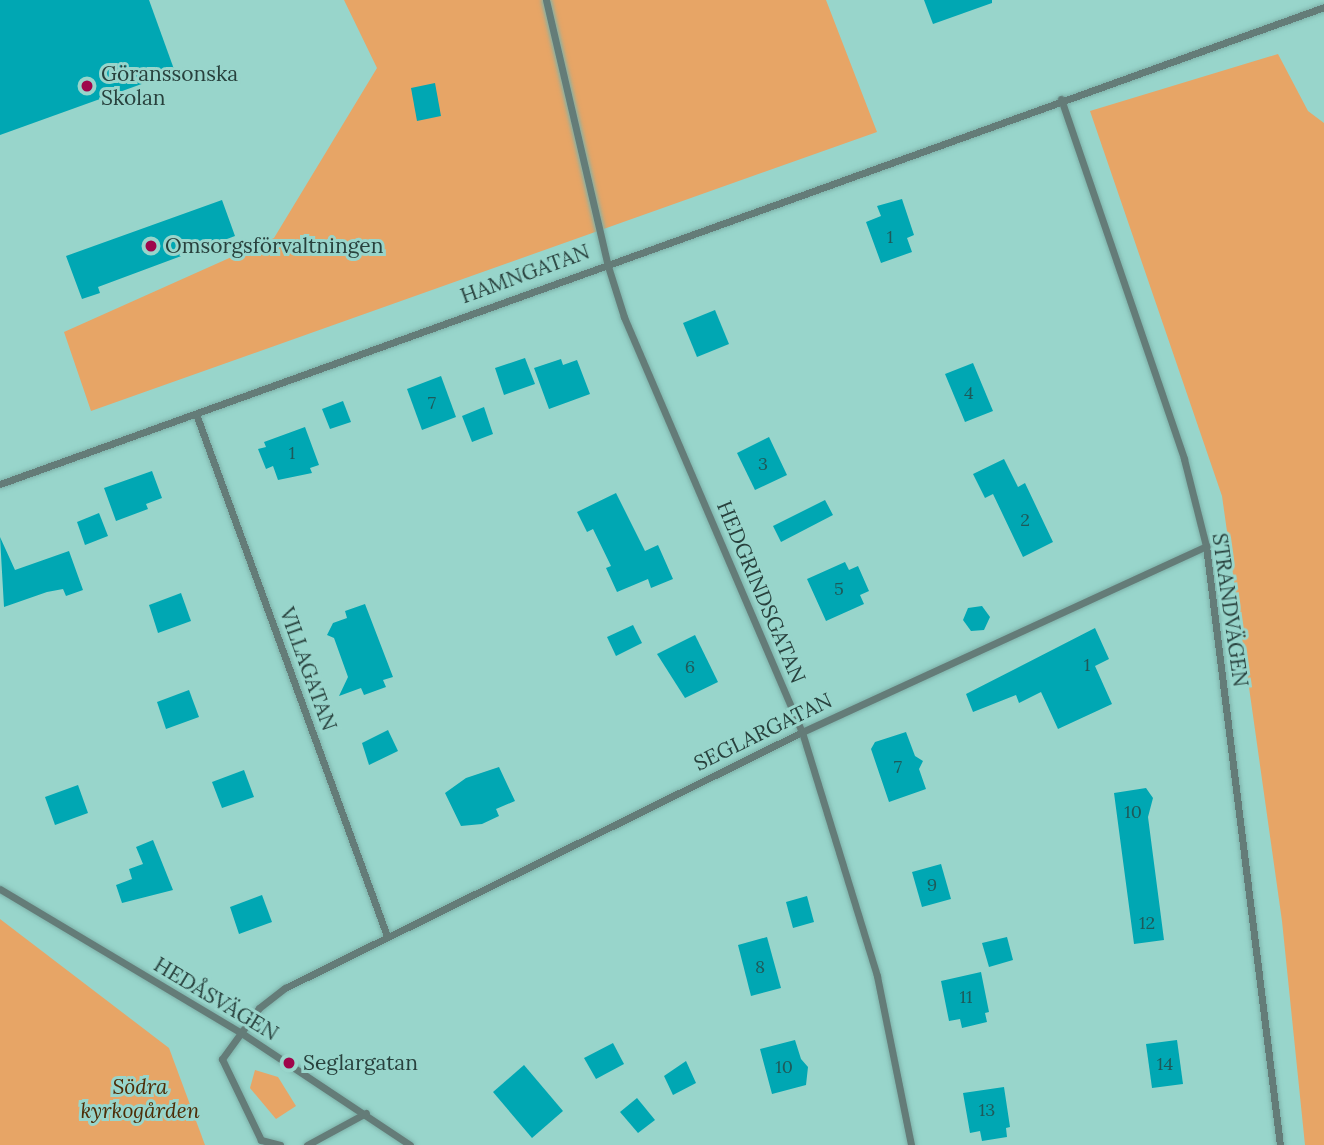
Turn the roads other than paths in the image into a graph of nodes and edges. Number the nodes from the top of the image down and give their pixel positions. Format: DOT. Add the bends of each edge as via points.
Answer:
graph roads {
  1 [pos="546,0"];
  2 [pos="1324,6"];
  3 [pos="1061,99"];
  4 [pos="607,263"];
  5 [pos="196,414"];
  6 [pos="0,484"];
  7 [pos="1206,547"];
  8 [pos="802,732"];
  9 [pos="0,889"];
  10 [pos="387,936"];
  11 [pos="240,1032"];
  12 [pos="366,1112"];
  13 [pos="279,1145"];
  14 [pos="307,1145"];
  15 [pos="410,1145"];
  16 [pos="911,1145"];
  17 [pos="1280,1145"];
  1 -- 4 [label="street, HEDGRINDSGATAN"];
  2 -- 3 [label="street, HAMNGATAN"];
  3 -- 4 [label="street, HAMNGATAN"];
  3 -- 7 [label="street, STRANDVÄGEN" via="1184,459"];
  4 -- 5 [label="street, HAMNGATAN"];
  4 -- 8 [label="street, HEDGRINDSGATAN" via="624,317"];
  5 -- 6 [label="street, HAMNGATAN"];
  5 -- 10 [label="street, VILLAGATAN"];
  7 -- 8 [label="street, SEGLARGATAN"];
  7 -- 17 [label="street, STRANDVÄGEN"];
  8 -- 10 [label="street, SEGLARGATAN"];
  8 -- 16 [label="street, HEDGRINDSGATAN" via="877,976"];
  9 -- 11 [label="street, HEDÅSVÄGEN"];
  10 -- 11 [label="street, SEGLARGATAN" via="285,988 259,1008"];
  11 -- 12 [label="street, HEDÅSVÄGEN"];
  11 -- 13 [label="street, SEGLARGATAN" via="222,1059 261,1140"];
  12 -- 14 [label="street"];
  12 -- 15 [label="street, HEDÅSVÄGEN"];
}
